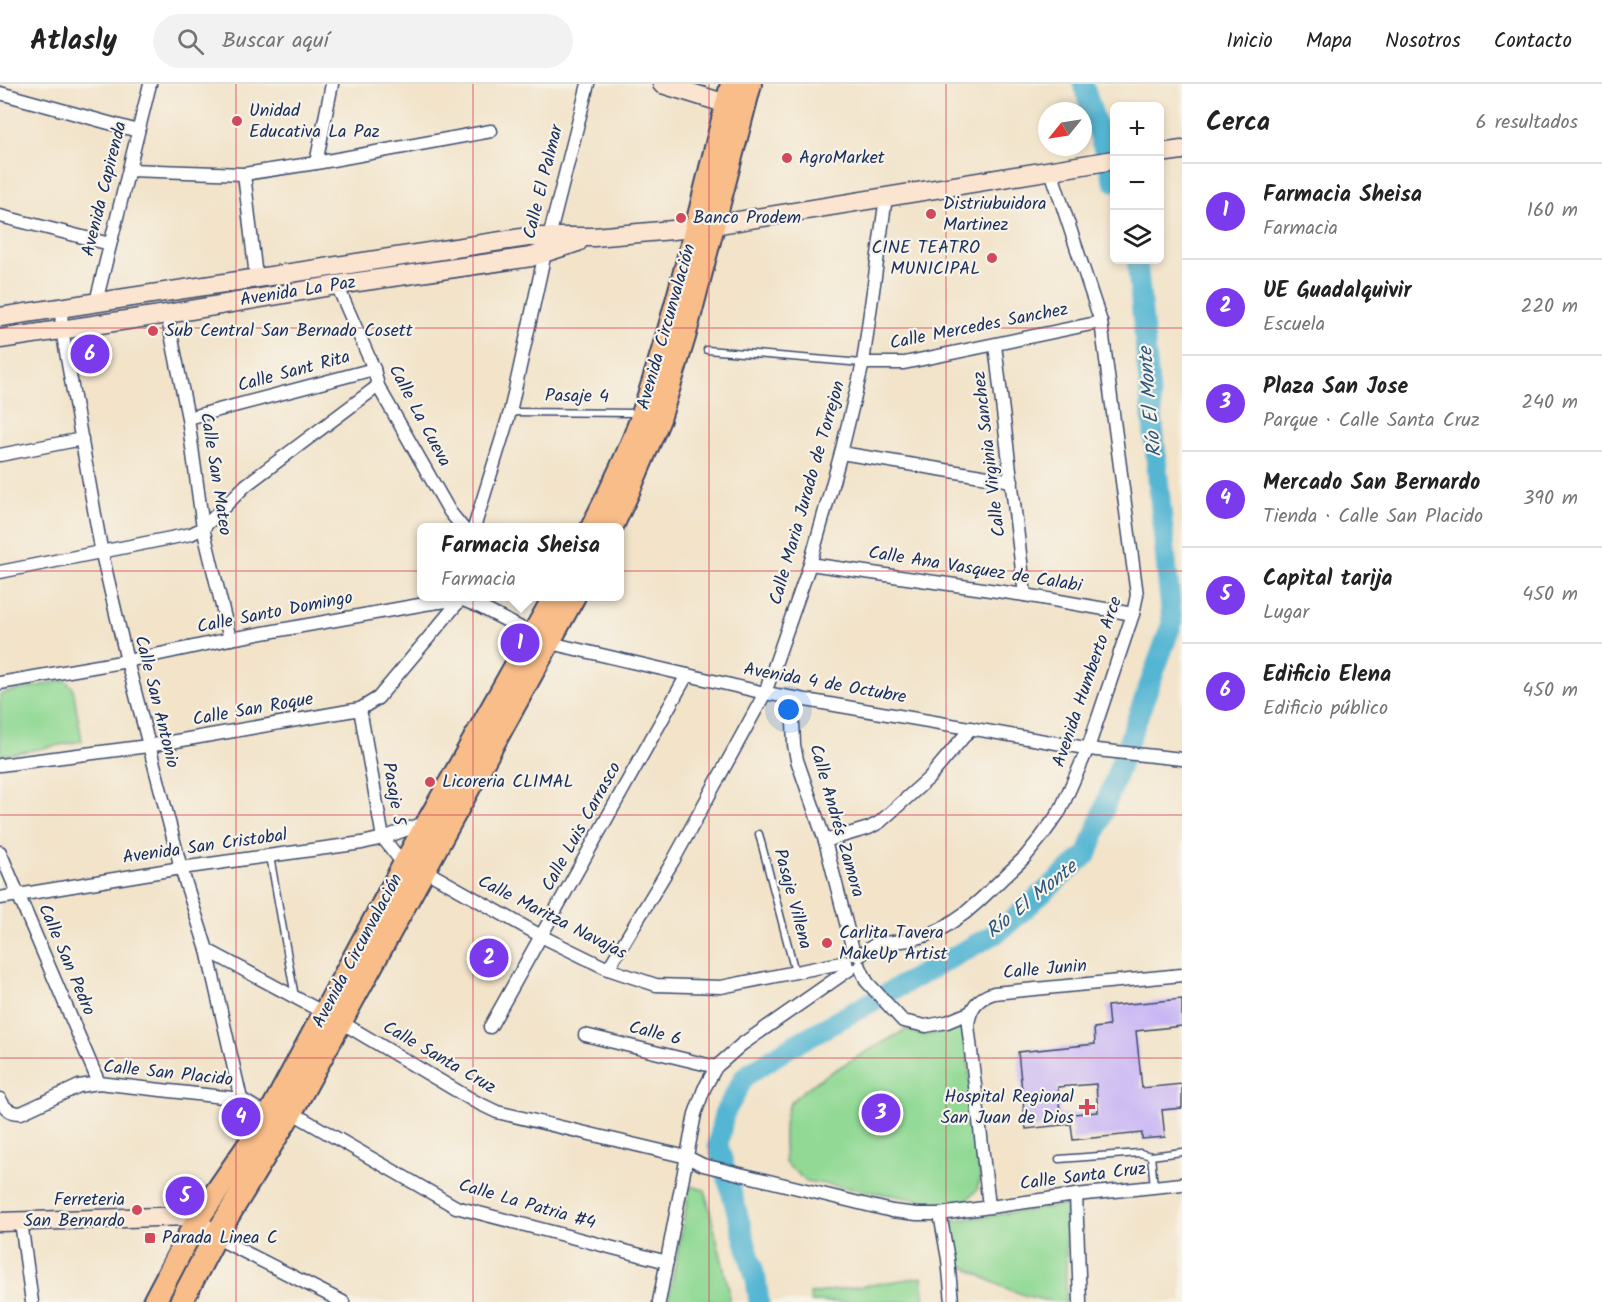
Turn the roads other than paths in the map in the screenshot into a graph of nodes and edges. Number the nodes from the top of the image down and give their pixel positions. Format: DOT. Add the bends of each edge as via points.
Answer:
graph roads {
  1 [pos="150,84"];
  2 [pos="332,84"];
  3 [pos="588,84"];
  4 [pos="662,84"];
  5 [pos="750,84"];
  6 [pos="0,93"];
  7 [pos="730,94"];
  8 [pos="138,131"];
  9 [pos="491,131"];
  10 [pos="1182,150"];
  11 [pos="1164,152"];
  12 [pos="1110,161"];
  13 [pos="316,163"];
  14 [pos="1059,169"];
  15 [pos="129,170"];
  16 [pos="244,174"];
  17 [pos="886,197"];
  18 [pos="0,216"];
  19 [pos="705,226"];
  20 [pos="110,244"];
  21 [pos="547,245"];
  22 [pos="256,277"];
  23 [pos="337,285"];
  24 [pos="96,302"];
  25 [pos="61,307"];
  26 [pos="167,314"];
  27 [pos="0,316"];
  28 [pos="1101,322"];
  29 [pos="62,330"];
  30 [pos="0,339"];
  31 [pos="995,345"];
  32 [pos="707,350"];
  33 [pos="863,363"];
  34 [pos="374,369"];
  35 [pos="378,386"];
  36 [pos="510,412"];
  37 [pos="644,413"];
  38 [pos="188,418"];
  39 [pos="82,439"];
  40 [pos="841,453"];
  41 [pos="0,455"];
  42 [pos="1012,481"];
  43 [pos="459,523"];
  44 [pos="476,523"];
  45 [pos="594,523"];
  46 [pos="613,523"];
  47 [pos="203,528"];
  48 [pos="102,554"];
  49 [pos="810,564"];
  50 [pos="0,572"];
  51 [pos="1024,595"];
  52 [pos="439,601"];
  53 [pos="459,601"];
  54 [pos="467,601"];
  55 [pos="554,601"];
  56 [pos="571,601"];
  57 [pos="1133,614"];
  58 [pos="230,639"];
  59 [pos="542,639"];
  60 [pos="127,661"];
  61 [pos="687,675"];
  62 [pos="0,683"];
  63 [pos="765,693"];
  64 [pos="792,698"];
  65 [pos="360,709"];
  66 [pos="971,728"];
  67 [pos="148,746"];
  68 [pos="1093,749"];
  69 [pos="1182,759"];
  70 [pos="0,765"];
  71 [pos="428,822"];
  72 [pos="759,834"];
  73 [pos="383,838"];
  74 [pos="825,841"];
  75 [pos="0,852"];
  76 [pos="270,856"];
  77 [pos="414,867"];
  78 [pos="181,868"];
  79 [pos="19,896"];
  80 [pos="0,898"];
  81 [pos="541,936"];
  82 [pos="207,950"];
  83 [pos="854,961"];
  84 [pos="608,969"];
  85 [pos="795,972"];
  86 [pos="1182,975"];
  87 [pos="295,997"];
  88 [pos="969,1013"];
  89 [pos="333,1017"];
  90 [pos="490,1027"];
  91 [pos="585,1035"];
  92 [pos="716,1067"];
  93 [pos="99,1083"];
  94 [pos="0,1099"];
  95 [pos="241,1099"];
  96 [pos="291,1112"];
  97 [pos="268,1116"];
  98 [pos="1182,1152"];
  99 [pos="1151,1156"];
  100 [pos="687,1157"];
  101 [pos="1059,1159"];
  102 [pos="1182,1184"];
  103 [pos="1154,1186"];
  104 [pos="1076,1195"];
  105 [pos="989,1206"];
  106 [pos="940,1214"];
  107 [pos="197,1220"];
  108 [pos="0,1222"];
  109 [pos="21,1222"];
  110 [pos="215,1237"];
  111 [pos="667,1262"];
  112 [pos="32,1302"];
  113 [pos="154,1302"];
  114 [pos="181,1302"];
  115 [pos="343,1302"];
  116 [pos="659,1302"];
  117 [pos="952,1302"];
  118 [pos="1080,1302"];
  1 -- 8 [label="street, Avenida Capirenda"];
  2 -- 13 [label="street"];
  3 -- 21 [label="street, Calle El Palmar"];
  4 -- 7 [label="street"];
  5 -- 19 [label="highway, Avenida Circunvalación"];
  6 -- 8 [label="street"];
  7 -- 19 [label="highway, Avenida Circunvalación"];
  8 -- 15 [label="street, Avenida Capirenda"];
  9 -- 13 [label="street"];
  10 -- 11 [label="street"];
  12 -- 14 [label="street, Avenida La Paz"];
  13 -- 16 [label="street"];
  14 -- 17 [label="street, Avenida La Paz"];
  14 -- 28 [label="street, Avenida Humberto Arce"];
  15 -- 16 [label="street"];
  15 -- 20 [label="street, Avenida Capirenda"];
  16 -- 22 [label="street"];
  17 -- 19 [label="street, Avenida La Paz"];
  17 -- 33 [label="street, Calle Maria Jurado de Torrejon"];
  18 -- 20 [label="street"];
  19 -- 21 [label="street, Avenida La Paz"];
  19 -- 37 [label="highway, Avenida Circunvalación"];
  19 -- 46 [label="highway, Avenida Circunvalación" via="684,337 658,419"];
  20 -- 24 [label="street, Avenida Capirenda"];
  21 -- 22 [label="street, Avenida La Paz" via="528,237"];
  21 -- 23 [label="street, Avenida La Paz" via="531,257"];
  21 -- 36 [label="street"];
  22 -- 24 [label="street, Avenida La Paz"];
  23 -- 26 [label="street, Avenida La Paz"];
  23 -- 34 [label="street, Calle La Cueva"];
  24 -- 25 [label="street, Avenida La Paz"];
  25 -- 27 [label="street, Avenida La Paz"];
  25 -- 29 [label="street, Calle San Antonio"];
  26 -- 29 [label="street, Avenida La Paz"];
  26 -- 38 [label="street, Calle San Mateo"];
  28 -- 31 [label="street, Calle Mercedes Sanchez"];
  28 -- 57 [label="street, Avenida Humberto Arce" via="1137,595"];
  29 -- 30 [label="street, Avenida La Paz"];
  29 -- 39 [label="street, Calle San Antonio"];
  31 -- 33 [label="street, Calle Mercedes Sanchez" via="904,363"];
  31 -- 42 [label="street, Calle Virginia Sanchez"];
  32 -- 33 [label="lane"];
  33 -- 40 [label="street, Calle Maria Jurado de Torrejon"];
  34 -- 35 [label="street, Calle La Cueva"];
  34 -- 38 [label="street, Calle Sant Rita"];
  35 -- 43 [label="street, Calle La Cueva"];
  35 -- 47 [label="street" via="246,485"];
  36 -- 37 [label="lane, Pasaje 4"];
  36 -- 44 [label="street"];
  37 -- 45 [label="highway, Avenida Circunvalación"];
  38 -- 47 [label="street, Calle San Mateo"];
  39 -- 41 [label="street"];
  39 -- 48 [label="street, Calle San Antonio"];
  40 -- 42 [label="street"];
  40 -- 49 [label="street, Calle Maria Jurado de Torrejon"];
  42 -- 51 [label="street, Calle Virginia Sanchez"];
  47 -- 48 [label="street"];
  47 -- 58 [label="street, Calle San Mateo"];
  48 -- 50 [label="street"];
  48 -- 60 [label="street, Calle San Antonio"];
  49 -- 51 [label="street, Calle Ana Vasquez de Calabi"];
  49 -- 63 [label="street, Calle Maria Jurado de Torrejon"];
  51 -- 57 [label="street, Calle Ana Vasquez de Calabi"];
  52 -- 58 [label="street, Calle Santo Domingo"];
  53 -- 65 [label="street, Calle San Roque" via="378,699"];
  54 -- 59 [label="street"];
  55 -- 59 [label="highway, Avenida Circunvalación"];
  56 -- 59 [label="highway, Avenida Circunvalación"];
  57 -- 68 [label="street, Avenida Humberto Arce"];
  58 -- 60 [label="street, Calle Santo Domingo"];
  59 -- 61 [label="street, Avenida 4 de Octubre"];
  59 -- 71 [label="highway, Avenida Circunvalación"];
  59 -- 77 [label="highway, Avenida Circunvalación"];
  60 -- 62 [label="street, Calle Santo Domingo"];
  60 -- 67 [label="street, Calle San Antonio"];
  61 -- 63 [label="street, Avenida 4 de Octubre"];
  61 -- 81 [label="street, Calle Luis Carrasco"];
  63 -- 64 [label="street, Avenida 4 de Octubre"];
  63 -- 84 [label="street, Calle Maria Jurado de Torrejon" via="673,861"];
  64 -- 66 [label="street, Avenida 4 de Octubre"];
  64 -- 74 [label="street, Calle Andrés Zamora" via="797,760"];
  65 -- 67 [label="street, Calle San Roque"];
  65 -- 73 [label="street, Pasaje 5"];
  66 -- 68 [label="street, Avenida 4 de Octubre"];
  66 -- 74 [label="street" via="914,794 880,822"];
  67 -- 70 [label="street, Calle San Roque"];
  67 -- 78 [label="street, Calle San Antonio"];
  68 -- 69 [label="street, Avenida 4 de Octubre"];
  68 -- 83 [label="street, Avenida Humberto Arce" via="1042,836 980,900 943,928 927,935 876,944"];
  71 -- 73 [label="street, Pasaje 5"];
  71 -- 77 [label="highway, Avenida Circunvalación"];
  72 -- 85 [label="lane, Pasaje Villena"];
  73 -- 76 [label="street, Avenida San Cristobal"];
  73 -- 77 [label="street"];
  74 -- 83 [label="street, Calle Andrés Zamora"];
  75 -- 79 [label="street, Calle San Pedro"];
  76 -- 78 [label="street, Avenida San Cristobal"];
  76 -- 87 [label="lane"];
  77 -- 81 [label="street, Calle Maritza Navajas"];
  77 -- 89 [label="highway, Avenida Circunvalación"];
  78 -- 79 [label="street, Avenida San Cristobal"];
  78 -- 82 [label="street, Calle San Antonio"];
  79 -- 80 [label="street, Avenida San Cristobal"];
  79 -- 93 [label="street, Calle San Pedro"];
  81 -- 84 [label="street, Calle Maritza Navajas"];
  81 -- 90 [label="street, Calle Luis Carrasco"];
  82 -- 87 [label="street, Calle Santa Cruz"];
  82 -- 95 [label="street, Calle San Antonio"];
  83 -- 85 [label="street, Calle Maritza Navajas"];
  83 -- 88 [label="street, Calle Andrés Zamora" via="867,982 903,1021 926,1026"];
  83 -- 92 [label="street"];
  84 -- 85 [label="street, Calle Maritza Navajas" via="656,985 682,987 721,987"];
  86 -- 88 [label="street, Calle Junin" via="994,993 976,1002"];
  87 -- 89 [label="street, Calle Santa Cruz"];
  88 -- 105 [label="street"];
  89 -- 96 [label="highway, Avenida Circunvalación"];
  89 -- 97 [label="highway, Avenida Circunvalación"];
  89 -- 100 [label="street, Calle Santa Cruz" via="497,1112"];
  91 -- 92 [label="street, Calle 6"];
  92 -- 100 [label="street" via="695,1114"];
  93 -- 94 [label="street, Calle San Placido" via="79,1086 21,1113 12,1113"];
  93 -- 95 [label="street, Calle San Placido"];
  95 -- 97 [label="street, Calle San Placido"];
  96 -- 110 [label="highway, Avenida Circunvalación"];
  96 -- 111 [label="street, Calle La Patria #4" via="456,1207"];
  97 -- 107 [label="highway, Avenida Circunvalación"];
  98 -- 99 [label="lane"];
  99 -- 101 [label="lane" via="1140,1153"];
  99 -- 103 [label="lane"];
  100 -- 106 [label="street, Calle Santa Cruz" via="704,1165 892,1210"];
  100 -- 111 [label="street"];
  102 -- 103 [label="street, Calle Santa Cruz"];
  103 -- 104 [label="street, Calle Santa Cruz"];
  104 -- 105 [label="street, Calle Santa Cruz"];
  104 -- 118 [label="street"];
  105 -- 106 [label="street, Calle Santa Cruz"];
  106 -- 117 [label="street"];
  107 -- 109 [label="street" via="189,1216"];
  107 -- 110 [label="street"];
  107 -- 113 [label="highway, Avenida Circunvalación"];
  108 -- 109 [label="street"];
  109 -- 112 [label="street"];
  110 -- 114 [label="highway, Avenida Circunvalación"];
  110 -- 115 [label="street"];
  111 -- 116 [label="street"];
}
